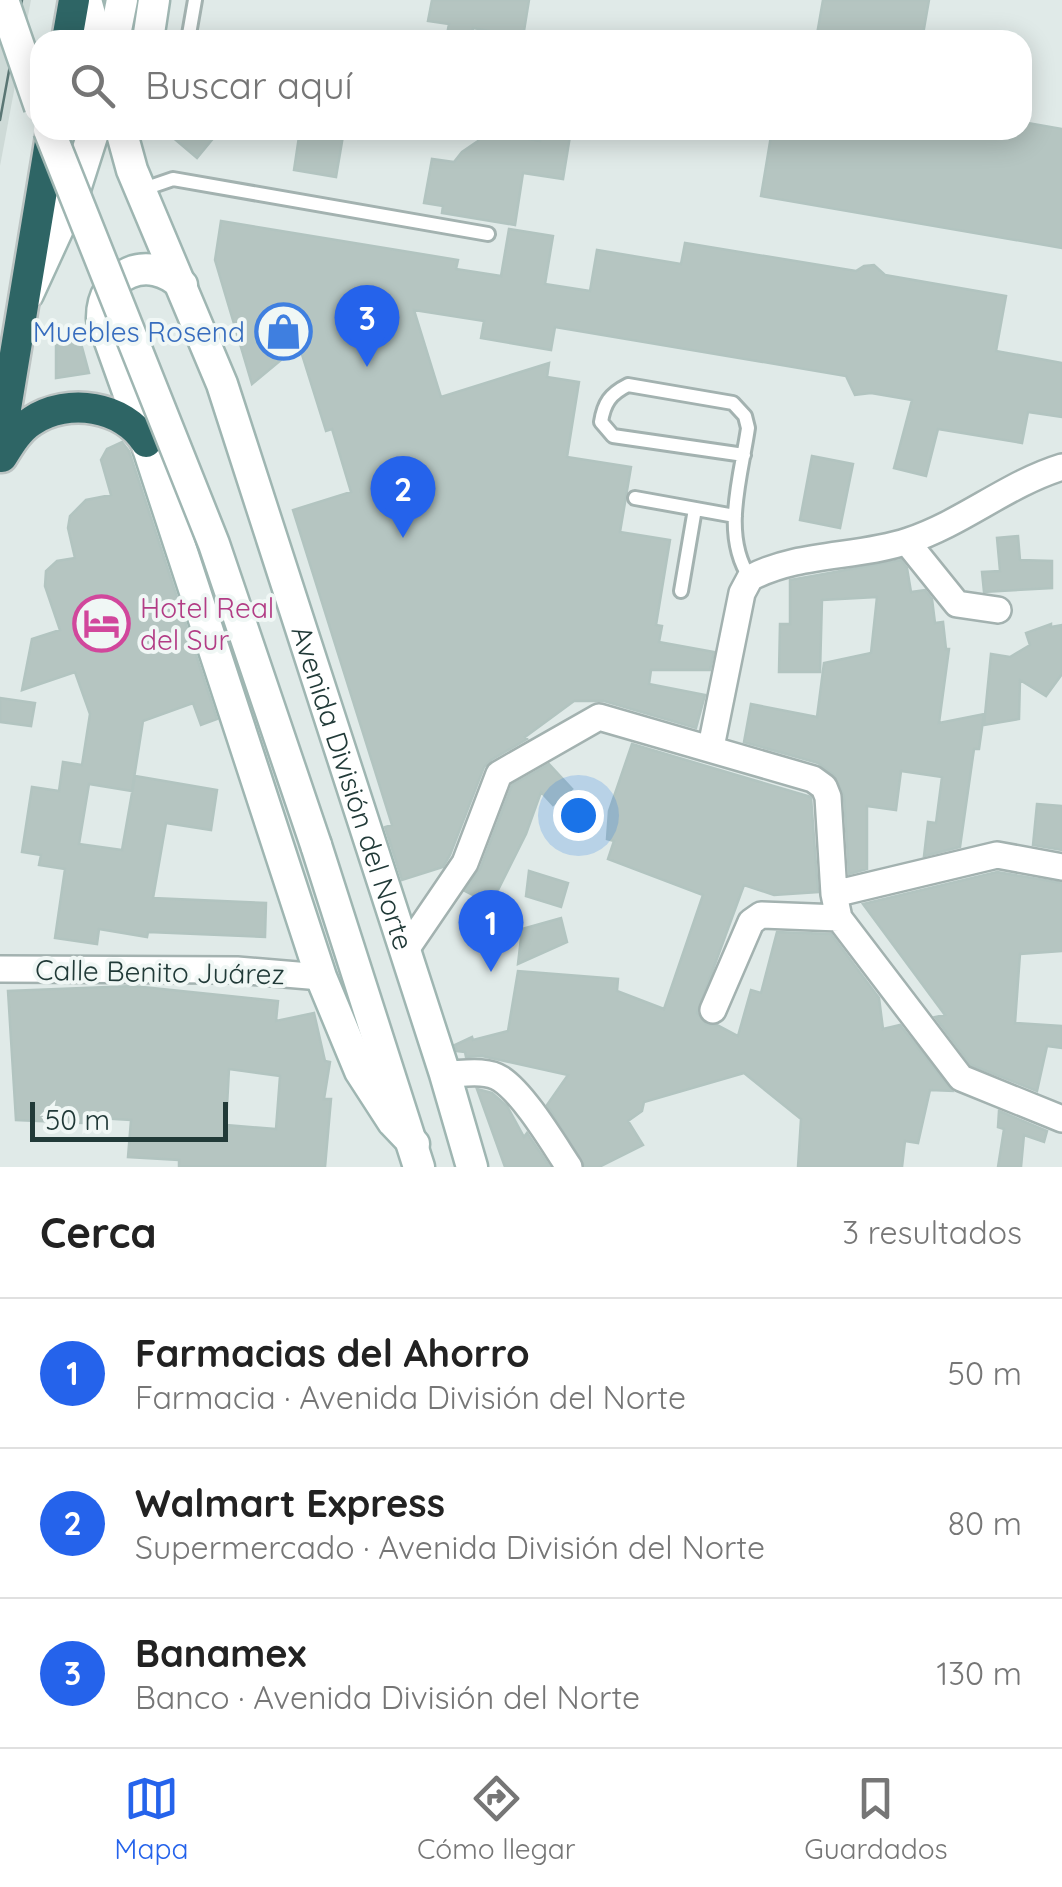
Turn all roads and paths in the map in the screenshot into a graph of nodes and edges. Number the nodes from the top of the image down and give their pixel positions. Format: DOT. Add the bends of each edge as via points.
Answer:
graph roads {
  1 [pos="3,0"];
  2 [pos="74,0"];
  3 [pos="86,0"];
  4 [pos="122,0"];
  5 [pos="154,0"];
  6 [pos="195,0"];
  7 [pos="69,30"];
  8 [pos="94,30"];
  9 [pos="116,30"];
  10 [pos="150,30"];
  11 [pos="190,30"];
  12 [pos="30,79"];
  13 [pos="48,140"];
  14 [pos="54,140"];
  15 [pos="91,140"];
  16 [pos="125,140"];
  17 [pos="136,140"];
  18 [pos="137,180"];
  19 [pos="488,234"];
  20 [pos="182,285"];
  21 [pos="22,305"];
  22 [pos="146,442"];
  23 [pos="0,445"];
  24 [pos="744,455"];
  25 [pos="0,460"];
  26 [pos="1062,467"];
  27 [pos="635,498"];
  28 [pos="695,509"];
  29 [pos="735,516"];
  30 [pos="907,542"];
  31 [pos="750,578"];
  32 [pos="681,591"];
  33 [pos="998,610"];
  34 [pos="711,747"];
  35 [pos="1062,866"];
  36 [pos="836,906"];
  37 [pos="405,951"];
  38 [pos="0,969"];
  39 [pos="321,977"];
  40 [pos="713,1010"];
  41 [pos="446,1074"];
  42 [pos="1062,1119"];
  43 [pos="416,1155"];
  44 [pos="472,1167"];
  45 [pos="569,1167"];
  1 -- 12 [label="main road, bridge"];
  2 -- 7 [label="highway"];
  3 -- 8 [label="main road"];
  4 -- 9 [label="main road"];
  5 -- 10 [label="main road"];
  6 -- 11 [label="lane"];
  13 -- 21 [label="highway"];
  14 -- 43 [label="main road, Avenida División del Norte, bridge" via="214,544"];
  15 -- 21 [label="main road" via="58,233"];
  16 -- 18 [label="main road, Avenida División del Norte"];
  17 -- 18 [label="main road"];
  18 -- 19 [label="lane" via="173,178"];
  18 -- 20 [label="main road, Avenida División del Norte"];
  20 -- 22 [label="main road, Avenida División del Norte" via="162,271 138,268 116,279 101,307"];
  20 -- 37 [label="main road, Avenida División del Norte" via="222,384"];
  21 -- 23 [label="highway"];
  22 -- 25 [label="highway" via="113,413 71,409 32,421"];
  22 -- 39 [label="main road, Avenida División del Norte"];
  24 -- 24 [label="lane" via="748,428 733,402 628,385 604,405 601,422 613,436"];
  24 -- 29 [label="lane"];
  26 -- 30 [label="street"];
  27 -- 28 [label="lane"];
  28 -- 29 [label="lane"];
  28 -- 32 [label="lane"];
  29 -- 31 [label="lane" via="738,559"];
  30 -- 31 [label="street" via="785,564"];
  30 -- 33 [label="street" via="957,604"];
  31 -- 34 [label="street"];
  34 -- 36 [label="street" via="824,786"];
  34 -- 37 [label="street" via="599,717 499,774 464,863"];
  35 -- 36 [label="street" via="996,856"];
  36 -- 40 [label="street" via="750,922"];
  36 -- 42 [label="street" via="961,1078"];
  37 -- 41 [label="main road, Avenida División del Norte"];
  38 -- 39 [label="street, Calle Benito Juárez"];
  39 -- 43 [label="main road, Avenida División del Norte" via="360,1071"];
  41 -- 44 [label="main road, Avenida División del Norte"];
  41 -- 45 [label="street" via="501,1079"];
}
